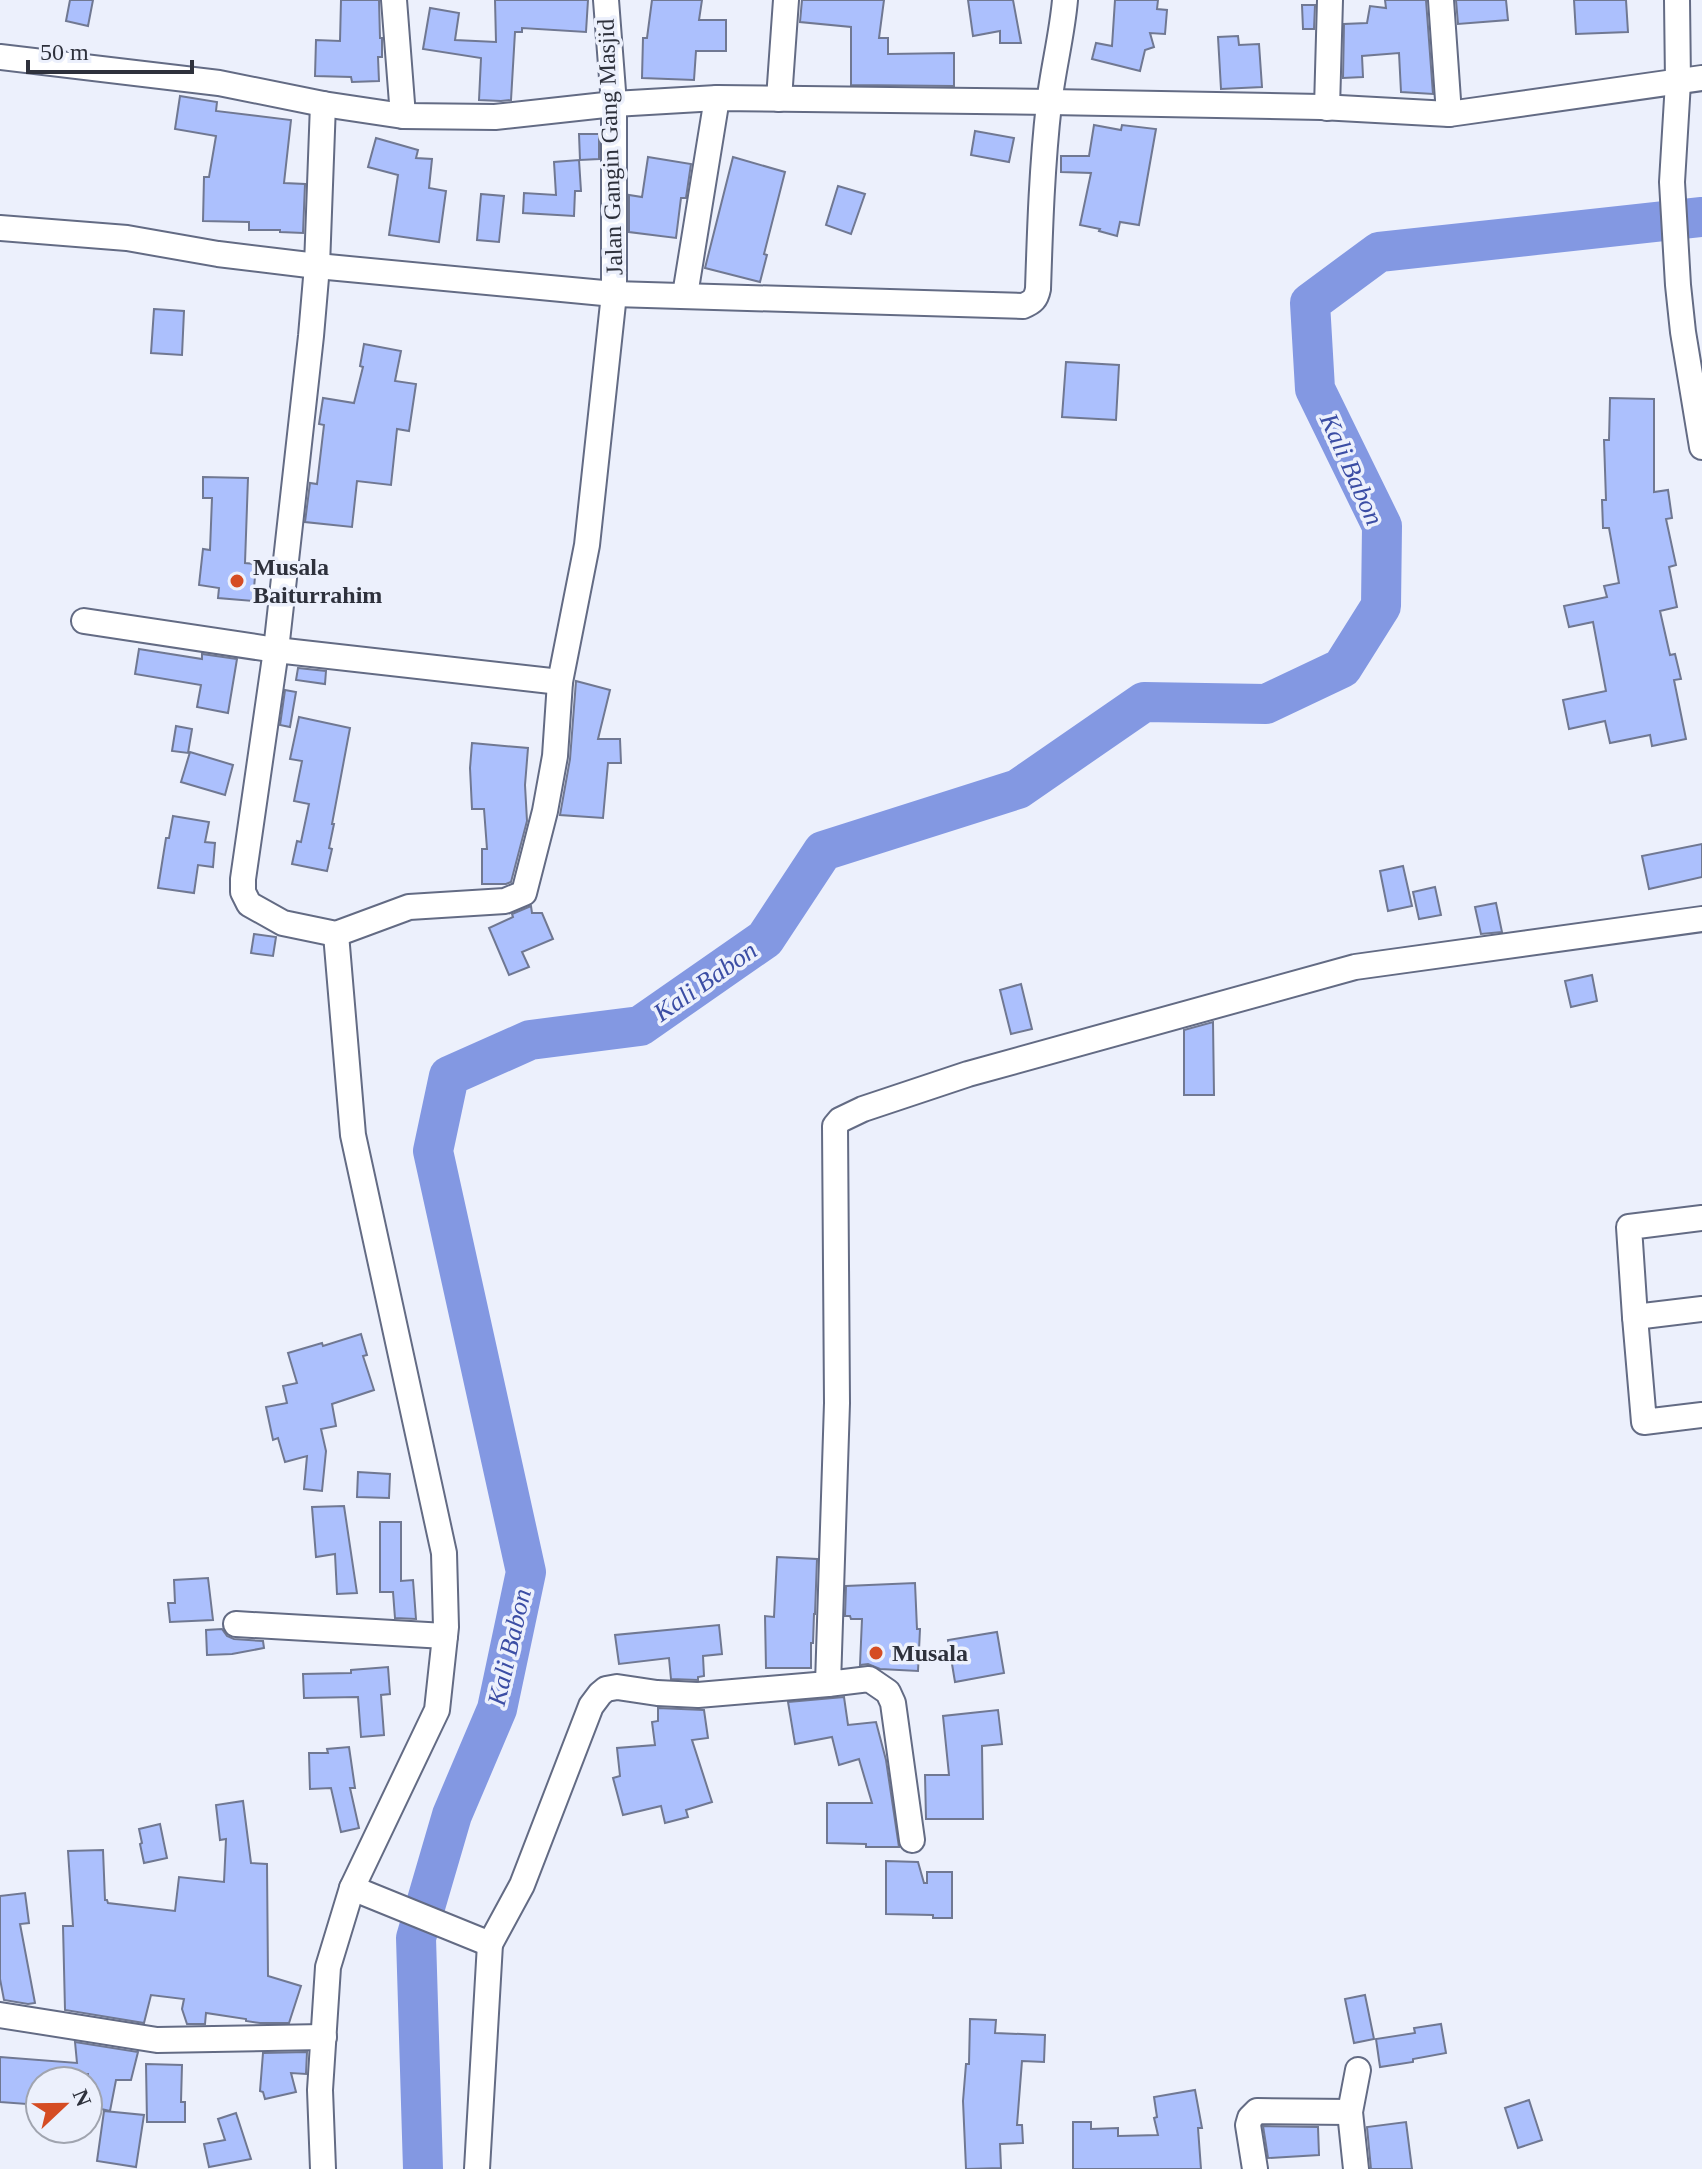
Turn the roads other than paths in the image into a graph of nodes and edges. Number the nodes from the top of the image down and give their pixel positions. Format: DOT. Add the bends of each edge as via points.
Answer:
graph roads {
  1 [pos="394,0"];
  2 [pos="606,0"];
  3 [pos="786,0"];
  4 [pos="1065,0"];
  5 [pos="1330,0"];
  6 [pos="1441,0"];
  7 [pos="1677,0"];
  8 [pos="0,57"];
  9 [pos="1690,80"];
  10 [pos="717,98"];
  11 [pos="779,99"];
  12 [pos="1050,102"];
  13 [pos="323,104"];
  14 [pos="614,104"];
  15 [pos="1327,108"];
  16 [pos="1449,114"];
  17 [pos="403,116"];
  18 [pos="0,228"];
  19 [pos="317,266"];
  20 [pos="614,294"];
  21 [pos="685,295"];
  22 [pos="1692,330"];
  23 [pos="1702,447"];
  24 [pos="84,621"];
  25 [pos="276,650"];
  26 [pos="560,682"];
  27 [pos="1702,919"];
  28 [pos="336,934"];
  29 [pos="1702,1218"];
  30 [pos="1702,1309"];
  31 [pos="1635,1317"];
  32 [pos="1702,1415"];
  33 [pos="236,1624"];
  34 [pos="445,1636"];
  35 [pos="828,1684"];
  36 [pos="912,1840"];
  37 [pos="362,1892"];
  38 [pos="482,1941"];
  39 [pos="0,2015"];
  40 [pos="324,2037"];
  41 [pos="1358,2070"];
  42 [pos="1350,2112"];
  43 [pos="321,2166"];
  44 [pos="477,2169"];
  45 [pos="1255,2169"];
  46 [pos="1356,2169"];
  1 -- 17 [label="street"];
  2 -- 14 [label="street, Jalan Gangin Gang Masjid"];
  3 -- 11 [label="street"];
  4 -- 12 [label="street"];
  5 -- 15 [label="street"];
  6 -- 16 [label="street"];
  7 -- 9 [label="street"];
  8 -- 13 [label="street" via="219,83"];
  9 -- 16 [label="street"];
  9 -- 22 [label="street" via="1672,182 1678,285"];
  10 -- 11 [label="street"];
  10 -- 14 [label="street"];
  10 -- 21 [label="street"];
  11 -- 12 [label="street"];
  12 -- 15 [label="street"];
  12 -- 21 [label="street" via="1038,289 1031,303"];
  13 -- 17 [label="street"];
  13 -- 19 [label="street"];
  14 -- 17 [label="street" via="495,117"];
  14 -- 20 [label="street, Jalan Gangin Gang Masjid"];
  15 -- 16 [label="street"];
  18 -- 19 [label="street" via="127,238"];
  19 -- 20 [label="street"];
  19 -- 25 [label="street"];
  20 -- 21 [label="street"];
  20 -- 26 [label="street, Jalan Gangin Gang Masjid" via="587,545"];
  22 -- 23 [label="street"];
  24 -- 25 [label="street"];
  25 -- 26 [label="street"];
  25 -- 28 [label="street" via="243,892 249,904 283,923"];
  26 -- 28 [label="street, Jalan Gangin Gang Masjid" via="555,756 524,893 505,901 409,907"];
  27 -- 35 [label="street" via="1355,967 968,1074 840,1120 835,1126 837,1403"];
  28 -- 34 [label="street" via="353,1135 444,1553"];
  29 -- 31 [label="street" via="1629,1227"];
  30 -- 31 [label="street"];
  31 -- 32 [label="street" via="1644,1422"];
  33 -- 34 [label="street"];
  34 -- 37 [label="street" via="437,1710"];
  35 -- 36 [label="street" via="869,1679 888,1692"];
  35 -- 38 [label="street" via="698,1695 606,1689 591,1706 522,1885"];
  37 -- 38 [label="street"];
  37 -- 40 [label="street" via="328,1967"];
  38 -- 44 [label="street"];
  39 -- 40 [label="street" via="157,2040"];
  40 -- 43 [label="street"];
  41 -- 42 [label="street"];
  42 -- 45 [label="street" via="1257,2111 1248,2125"];
  42 -- 46 [label="street"];
}
